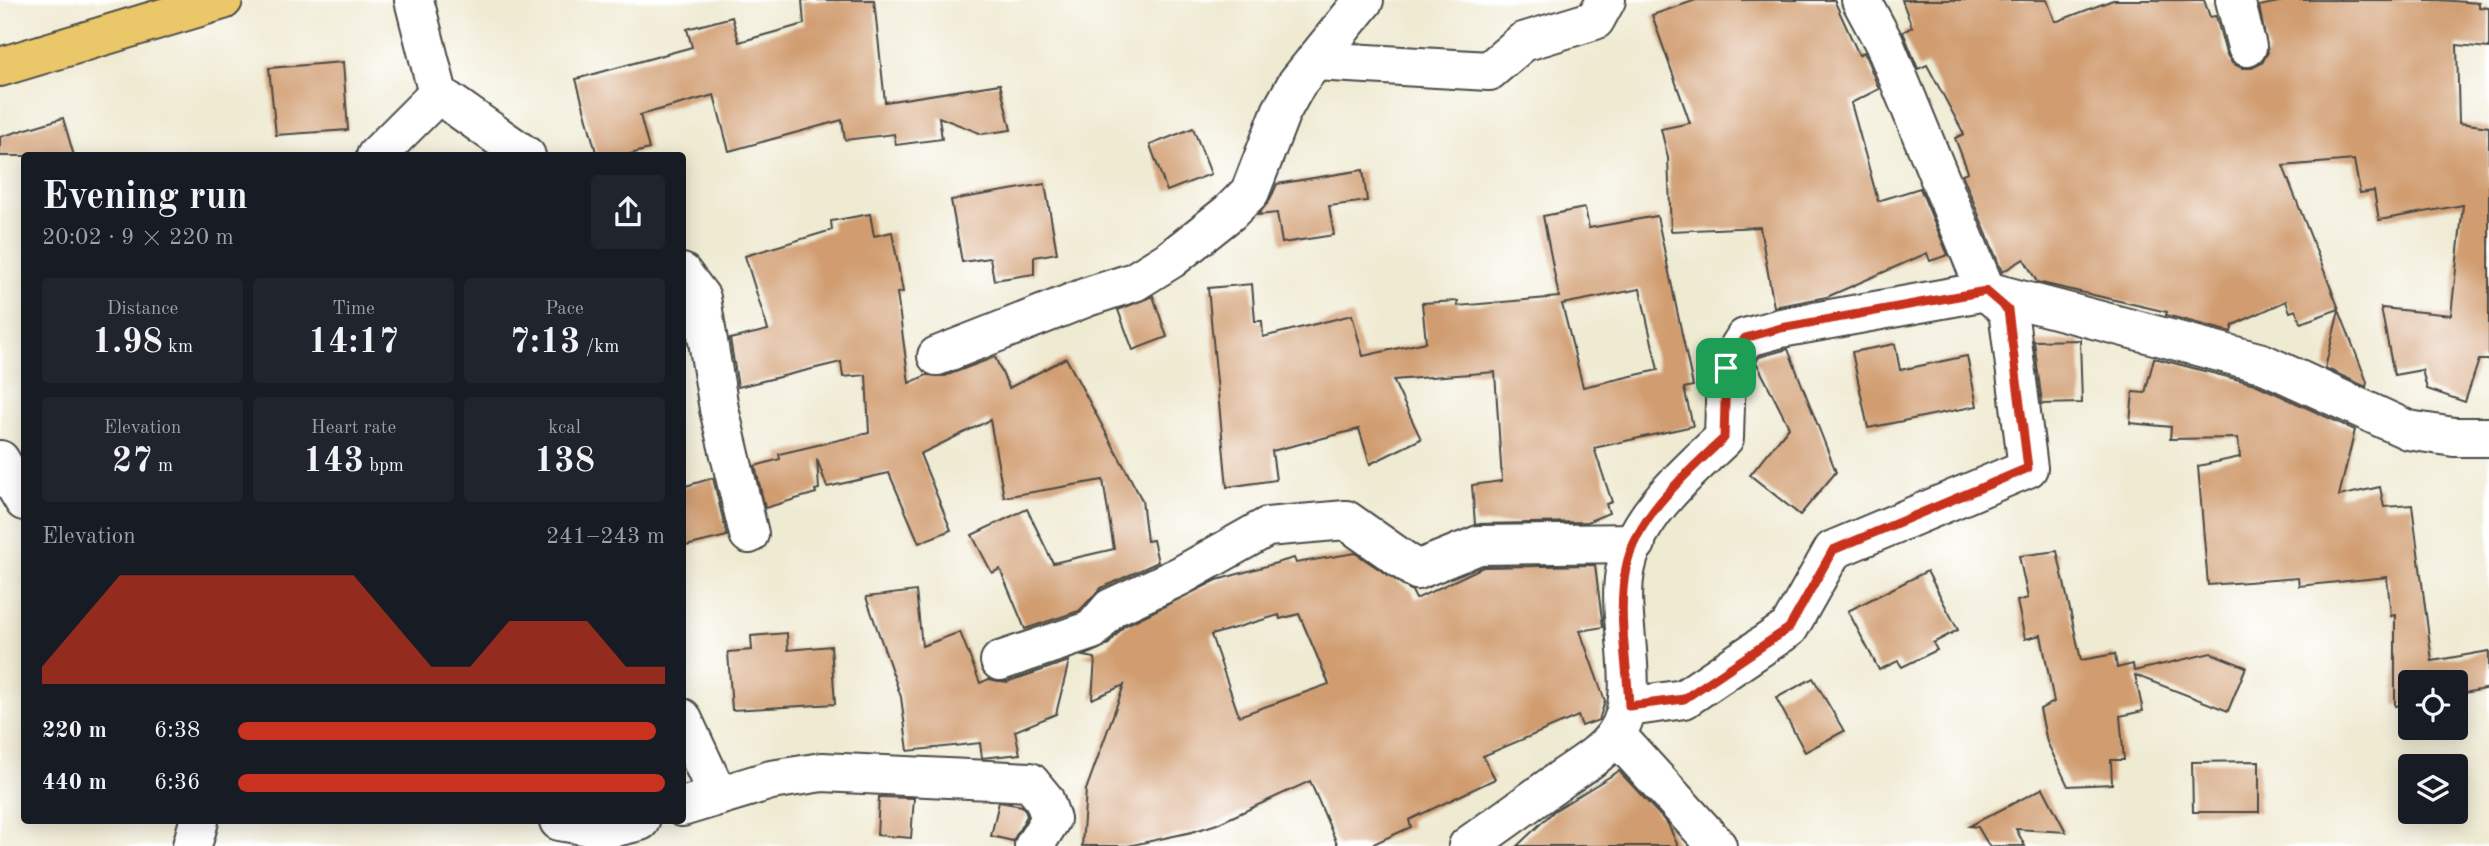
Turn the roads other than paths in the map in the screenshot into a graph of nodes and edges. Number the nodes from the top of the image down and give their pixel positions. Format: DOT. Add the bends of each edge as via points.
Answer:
graph roads {
  1 [pos="223,0"];
  2 [pos="414,0"];
  3 [pos="1364,0"];
  4 [pos="1606,0"];
  5 [pos="1861,0"];
  6 [pos="2235,0"];
  7 [pos="2247,47"];
  8 [pos="1315,61"];
  9 [pos="0,67"];
  10 [pos="438,94"];
  11 [pos="380,152"];
  12 [pos="520,152"];
  13 [pos="686,279"];
  14 [pos="1986,291"];
  15 [pos="937,356"];
  16 [pos="2489,437"];
  17 [pos="0,460"];
  18 [pos="21,496"];
  19 [pos="749,534"];
  20 [pos="1636,543"];
  21 [pos="1000,661"];
  22 [pos="1623,721"];
  23 [pos="686,737"];
  24 [pos="700,802"];
  25 [pos="198,824"];
  26 [pos="577,824"];
  27 [pos="628,824"];
  28 [pos="192,846"];
  29 [pos="1034,846"];
  30 [pos="1468,846"];
  31 [pos="1717,846"];
  1 -- 9 [label="highway"];
  2 -- 10 [label="street"];
  3 -- 8 [label="street"];
  4 -- 8 [label="street" via="1595,20 1523,42 1489,71"];
  5 -- 14 [label="street" via="1884,43"];
  6 -- 7 [label="street"];
  8 -- 15 [label="street" via="1280,112 1250,192 1181,252 1134,282"];
  10 -- 11 [label="street"];
  10 -- 12 [label="street"];
  13 -- 19 [label="street" via="701,298 719,409"];
  14 -- 16 [label="street" via="2262,363 2409,430 2454,438"];
  14 -- 20 [label="street" via="1745,338 1726,368 1724,438 1676,485 1642,527"];
  14 -- 22 [label="street" via="2008,310 2028,468 1833,550 1789,628 1684,699"];
  17 -- 18 [label="street"];
  20 -- 21 [label="street" via="1479,545 1417,570 1346,520 1266,527 1180,576 1111,608 1092,629"];
  20 -- 22 [label="street" via="1626,566 1622,617"];
  22 -- 30 [label="street" via="1587,761"];
  22 -- 31 [label="street"];
  23 -- 24 [label="street"];
  24 -- 29 [label="street" via="771,780 822,772 1030,782 1044,799 1051,820"];
  25 -- 28 [label="street"];
  26 -- 27 [label="street" via="607,829"];
}
